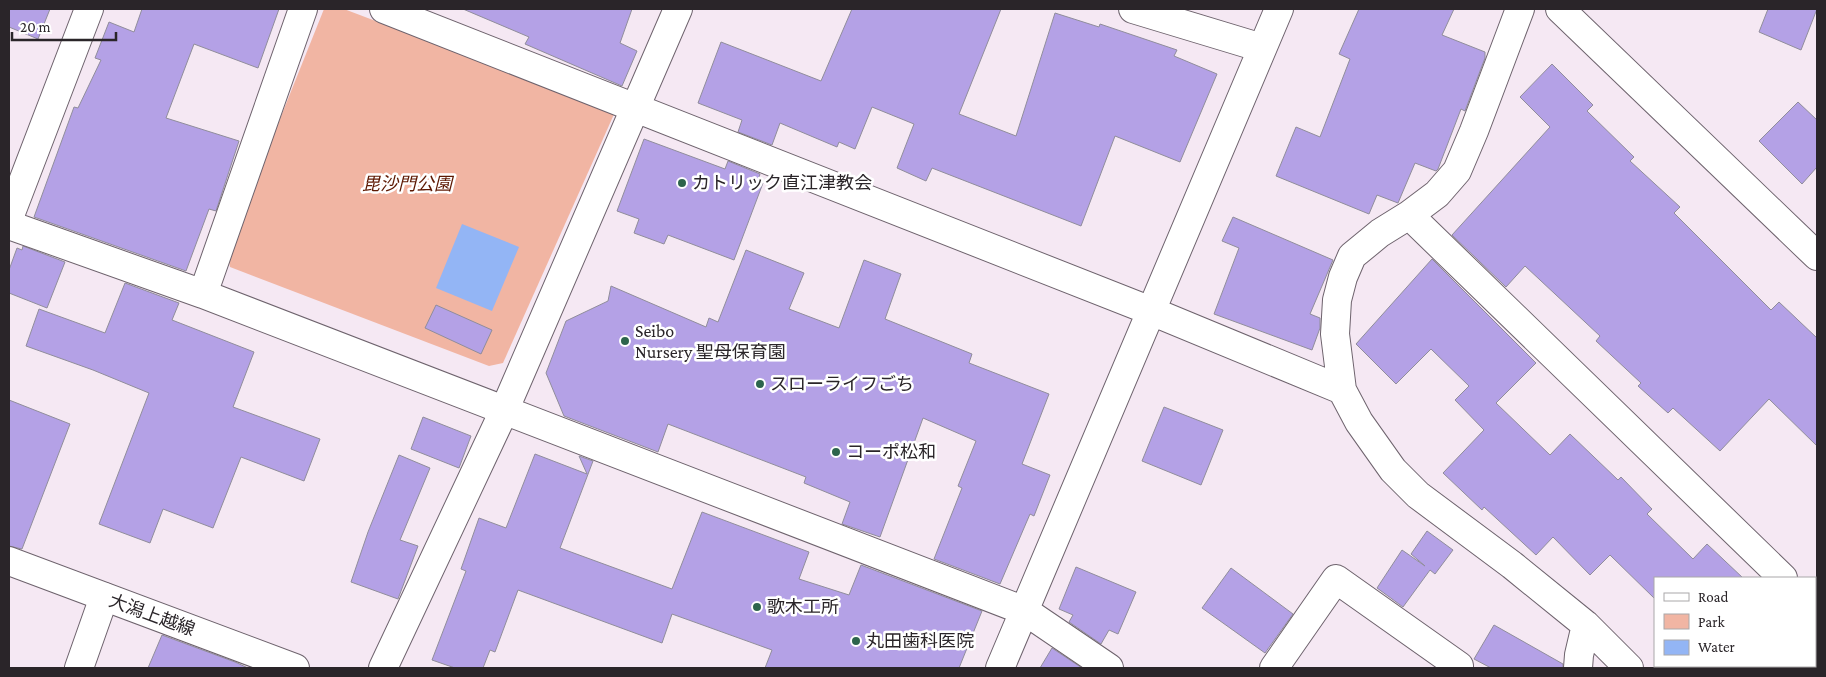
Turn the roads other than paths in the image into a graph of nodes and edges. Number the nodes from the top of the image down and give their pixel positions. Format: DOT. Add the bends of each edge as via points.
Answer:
graph roads {
  1 [pos="89,9"];
  2 [pos="303,9"];
  3 [pos="384,9"];
  4 [pos="678,9"];
  5 [pos="1133,9"];
  6 [pos="1279,9"];
  7 [pos="1520,9"];
  8 [pos="1560,9"];
  9 [pos="1262,48"];
  10 [pos="634,108"];
  11 [pos="1409,215"];
  12 [pos="9,218"];
  13 [pos="9,224"];
  14 [pos="1817,256"];
  15 [pos="203,294"];
  16 [pos="1151,311"];
  17 [pos="1342,390"];
  18 [pos="504,411"];
  19 [pos="9,561"];
  20 [pos="1782,577"];
  21 [pos="104,597"];
  22 [pos="1025,611"];
  23 [pos="1586,625"];
  24 [pos="1459,666"];
  25 [pos="79,668"];
  26 [pos="295,668"];
  27 [pos="383,668"];
  28 [pos="1000,668"];
  29 [pos="1109,668"];
  30 [pos="1274,668"];
  31 [pos="1578,668"];
  32 [pos="1629,668"];
  1 -- 12 [label="street"];
  2 -- 15 [label="street"];
  3 -- 10 [label="street"];
  4 -- 10 [label="street"];
  5 -- 9 [label="street"];
  6 -- 9 [label="street"];
  7 -- 11 [label="street" via="1457,171 1437,194"];
  8 -- 14 [label="street"];
  9 -- 16 [label="street"];
  10 -- 16 [label="street"];
  10 -- 18 [label="street"];
  11 -- 17 [label="street" via="1352,256 1343,277 1337,300 1336,334"];
  11 -- 20 [label="street"];
  13 -- 15 [label="street"];
  15 -- 18 [label="street"];
  16 -- 17 [label="street"];
  16 -- 22 [label="street"];
  17 -- 23 [label="street" via="1359,422 1393,470 1418,494"];
  18 -- 22 [label="street"];
  18 -- 27 [label="street"];
  19 -- 21 [label="street, 大潟上越線"];
  21 -- 25 [label="street"];
  21 -- 26 [label="street, 大潟上越線"];
  22 -- 28 [label="street"];
  22 -- 29 [label="street"];
  23 -- 31 [label="street"];
  23 -- 32 [label="street"];
  24 -- 30 [label="street" via="1336,579"];
}
